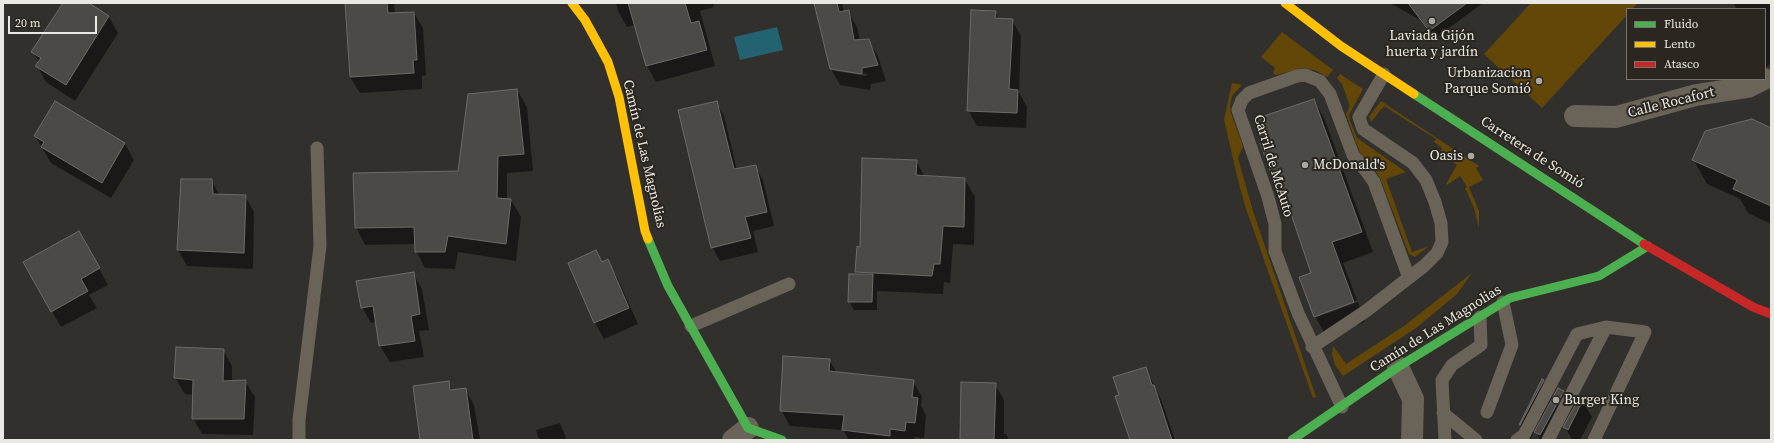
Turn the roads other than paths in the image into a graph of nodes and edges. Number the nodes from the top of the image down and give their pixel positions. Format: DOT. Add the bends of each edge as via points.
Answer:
graph roads {
  1 [pos="572,3"];
  2 [pos="1285,3"];
  3 [pos="1384,74"];
  4 [pos="1762,80"];
  5 [pos="1575,116"];
  6 [pos="317,148"];
  7 [pos="1648,246"];
  8 [pos="1409,278"];
  9 [pos="789,284"];
  10 [pos="1503,302"];
  11 [pos="1771,314"];
  12 [pos="1480,317"];
  13 [pos="691,326"];
  14 [pos="1606,327"];
  15 [pos="1312,347"];
  16 [pos="1398,368"];
  17 [pos="1342,407"];
  18 [pos="1487,412"];
  19 [pos="1443,413"];
  20 [pos="740,434"];
  21 [pos="299,440"];
  22 [pos="782,440"];
  23 [pos="1292,440"];
  24 [pos="1412,440"];
  25 [pos="1445,440"];
  26 [pos="1476,440"];
  27 [pos="1517,440"];
  28 [pos="1548,440"];
  29 [pos="1594,440"];
  1 -- 13 [label="street, Camín de Las Magnolias" via="585,20 608,62 619,98 645,231 668,286"];
  2 -- 3 [label="street, Carretera de Somió" via="1341,46"];
  3 -- 7 [label="street, Carretera de Somió"];
  3 -- 8 [label="lane" via="1359,117 1363,129 1413,162 1426,180 1441,222 1442,242 1437,253"];
  4 -- 5 [label="street, Calle Rocafort" via="1748,87 1696,95 1616,117"];
  6 -- 21 [label="lane" via="320,246 299,420"];
  7 -- 10 [label="street, Camín de Las Magnolias" via="1599,276 1510,298"];
  7 -- 11 [label="street, Carretera de Somió" via="1753,307"];
  8 -- 15 [label="lane"];
  8 -- 15 [label="lane, Carril de McAuto" via="1374,182 1353,156 1330,94 1320,81 1305,75 1297,76 1249,93 1242,100 1238,110 1268,197 1275,224 1275,251"];
  9 -- 13 [label="lane"];
  10 -- 12 [label="street, Camín de Las Magnolias"];
  10 -- 18 [label="lane" via="1512,345"];
  12 -- 16 [label="street, Camín de Las Magnolias"];
  12 -- 19 [label="lane" via="1481,345 1452,365 1442,380"];
  13 -- 20 [label="street, Camín de Las Magnolias"];
  14 -- 27 [label="lane" via="1576,334 1524,435"];
  14 -- 28 [label="lane"];
  14 -- 29 [label="lane" via="1645,332"];
  15 -- 17 [label="lane"];
  16 -- 17 [label="street, Camín de Las Magnolias"];
  16 -- 24 [label="street" via="1413,398"];
  17 -- 23 [label="street, Camín de Las Magnolias"];
  19 -- 25 [label="lane"];
  19 -- 26 [label="lane"];
  20 -- 22 [label="street, Camín de Las Magnolias"];
}
